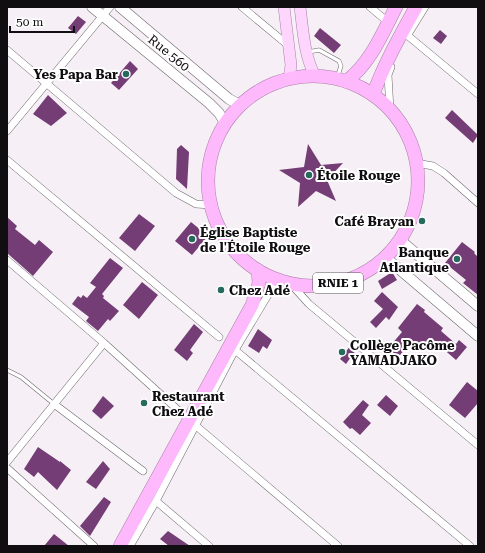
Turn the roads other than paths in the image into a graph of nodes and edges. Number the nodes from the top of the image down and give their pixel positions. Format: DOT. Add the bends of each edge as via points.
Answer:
graph roads {
  1 [pos="92,7"];
  2 [pos="110,7"];
  3 [pos="120,7"];
  4 [pos="242,7"];
  5 [pos="284,7"];
  6 [pos="300,7"];
  7 [pos="370,7"];
  8 [pos="396,7"];
  9 [pos="416,7"];
  10 [pos="425,7"];
  11 [pos="102,16"];
  12 [pos="388,22"];
  13 [pos="408,35"];
  14 [pos="289,46"];
  15 [pos="7,50"];
  16 [pos="306,52"];
  17 [pos="316,76"];
  18 [pos="289,78"];
  19 [pos="342,80"];
  20 [pos="47,83"];
  21 [pos="373,94"];
  22 [pos="478,94"];
  23 [pos="240,105"];
  24 [pos="390,110"];
  25 [pos="225,123"];
  26 [pos="7,132"];
  27 [pos="7,160"];
  28 [pos="416,162"];
  29 [pos="478,203"];
  30 [pos="211,205"];
  31 [pos="400,240"];
  32 [pos="385,257"];
  33 [pos="7,260"];
  34 [pos="258,270"];
  35 [pos="277,280"];
  36 [pos="290,283"];
  37 [pos="478,306"];
  38 [pos="219,336"];
  39 [pos="478,336"];
  40 [pos="104,343"];
  41 [pos="235,350"];
  42 [pos="7,370"];
  43 [pos="54,404"];
  44 [pos="178,410"];
  45 [pos="195,425"];
  46 [pos="478,445"];
  47 [pos="7,462"];
  48 [pos="7,468"];
  49 [pos="143,472"];
  50 [pos="156,502"];
  51 [pos="94,546"];
  52 [pos="120,546"];
  53 [pos="130,546"];
  54 [pos="209,546"];
  55 [pos="338,546"];
  56 [pos="470,546"];
  1 -- 11 [label="main road, Rue 560"];
  2 -- 11 [label="street"];
  3 -- 23 [label="main road, Rue 560" via="229,99"];
  4 -- 14 [label="street"];
  5 -- 14 [label="main road"];
  6 -- 16 [label="main road"];
  7 -- 12 [label="street"];
  8 -- 12 [label="highway"];
  9 -- 21 [label="highway" via="400,33"];
  10 -- 13 [label="street"];
  11 -- 20 [label="street"];
  11 -- 25 [label="main road, Rue 560" via="209,103"];
  12 -- 19 [label="highway" via="367,61 358,72"];
  13 -- 22 [label="street"];
  13 -- 24 [label="street" via="388,75"];
  14 -- 18 [label="main road"];
  15 -- 20 [label="street"];
  16 -- 17 [label="main road"];
  16 -- 19 [label="lane" via="319,50 339,61 342,66"];
  17 -- 18 [label="highway, RNIE 1"];
  17 -- 19 [label="highway, RNIE 1"];
  18 -- 23 [label="highway, RNIE 1" via="265,88"];
  19 -- 21 [label="highway, RNIE 1"];
  20 -- 26 [label="street"];
  20 -- 30 [label="street" via="176,194 196,204"];
  21 -- 24 [label="highway, RNIE 1"];
  23 -- 25 [label="highway, RNIE 1"];
  24 -- 28 [label="highway, RNIE 1" via="405,130"];
  25 -- 30 [label="highway, RNIE 1" via="210,163"];
  27 -- 38 [label="street"];
  28 -- 29 [label="street" via="433,166 444,173"];
  28 -- 31 [label="highway, RNIE 1" via="416,203"];
  30 -- 34 [label="highway, RNIE 1" via="227,241 240,256"];
  31 -- 32 [label="highway, RNIE 1"];
  31 -- 37 [label="main road"];
  32 -- 36 [label="highway, RNIE 1" via="363,274 338,283 317,286"];
  32 -- 39 [label="main road"];
  33 -- 40 [label="street"];
  34 -- 35 [label="highway, RNIE 1"];
  34 -- 52 [label="highway" via="259,283 252,305"];
  35 -- 36 [label="highway, RNIE 1"];
  35 -- 41 [label="street"];
  36 -- 46 [label="street" via="309,304"];
  40 -- 43 [label="street"];
  40 -- 44 [label="street"];
  41 -- 45 [label="street"];
  41 -- 56 [label="street"];
  42 -- 43 [label="lane" via="21,377"];
  43 -- 47 [label="street"];
  43 -- 49 [label="street"];
  45 -- 50 [label="street"];
  45 -- 55 [label="street"];
  48 -- 51 [label="street"];
  50 -- 53 [label="street"];
  50 -- 54 [label="street"];
}
